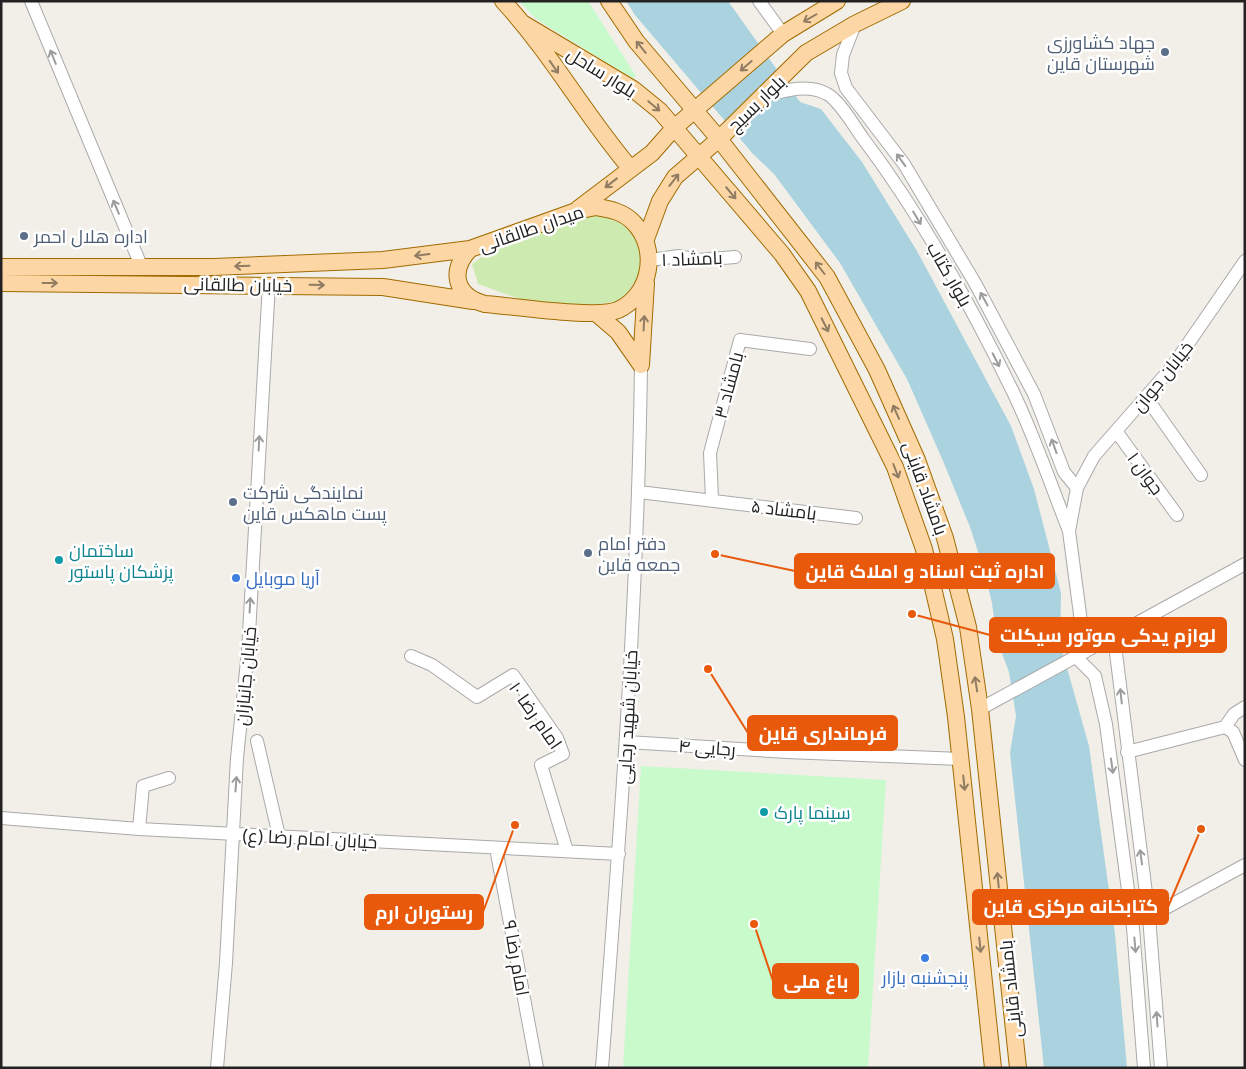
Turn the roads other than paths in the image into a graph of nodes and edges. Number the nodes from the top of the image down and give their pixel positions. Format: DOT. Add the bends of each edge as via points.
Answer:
graph roads {
  1 [pos="30,1"];
  2 [pos="503,1"];
  3 [pos="609,1"];
  4 [pos="759,1"];
  5 [pos="837,1"];
  6 [pos="902,1"];
  7 [pos="524,24"];
  8 [pos="855,24"];
  9 [pos="783,34"];
  10 [pos="764,96"];
  11 [pos="853,97"];
  12 [pos="838,106"];
  13 [pos="694,112"];
  14 [pos="674,128"];
  15 [pos="719,139"];
  16 [pos="699,156"];
  17 [pos="630,168"];
  18 [pos="576,211"];
  19 [pos="646,239"];
  20 [pos="800,241"];
  21 [pos="470,249"];
  22 [pos="782,254"];
  23 [pos="735,257"];
  24 [pos="650,260"];
  25 [pos="1245,261"];
  26 [pos="267,265"];
  27 [pos="1,267"];
  28 [pos="142,268"];
  29 [pos="646,280"];
  30 [pos="1240,280"];
  31 [pos="1,283"];
  32 [pos="268,284"];
  33 [pos="473,300"];
  34 [pos="597,314"];
  35 [pos="810,349"];
  36 [pos="641,365"];
  37 [pos="1146,397"];
  38 [pos="1116,431"];
  39 [pos="1200,476"];
  40 [pos="1077,488"];
  41 [pos="640,492"];
  42 [pos="712,499"];
  43 [pos="1177,515"];
  44 [pos="856,518"];
  45 [pos="1069,531"];
  46 [pos="1244,568"];
  47 [pos="1114,637"];
  48 [pos="1080,655"];
  49 [pos="411,656"];
  50 [pos="1245,707"];
  51 [pos="980,709"];
  52 [pos="1225,727"];
  53 [pos="257,741"];
  54 [pos="627,742"];
  55 [pos="1127,752"];
  56 [pos="961,759"];
  57 [pos="1245,760"];
  58 [pos="168,778"];
  59 [pos="1,818"];
  60 [pos="139,829"];
  61 [pos="233,833"];
  62 [pos="278,836"];
  63 [pos="496,848"];
  64 [pos="567,852"];
  65 [pos="619,854"];
  66 [pos="1245,865"];
  67 [pos="1149,918"];
  68 [pos="217,1068"];
  69 [pos="537,1068"];
  70 [pos="602,1068"];
  71 [pos="993,1068"];
  72 [pos="1018,1068"];
  73 [pos="1144,1068"];
  74 [pos="1161,1068"];
  28 -- 1 [label="street, one-way"];
  2 -- 7 [label="main road, بلوار ساحل"];
  13 -- 3 [label="main road, بلوار ساحل, one-way" via="636,41"];
  4 -- 9 [label="street"];
  5 -- 9 [label="main road, بلوار بسیج, one-way"];
  6 -- 8 [label="main road, بلوار بسیج"];
  7 -- 14 [label="main road, بلوار ساحل, one-way" via="633,89 660,111"];
  7 -- 17 [label="main road, بلوار ساحل, one-way" via="601,133"];
  8 -- 10 [label="main road, بلوار بسیج" via="806,54"];
  8 -- 11 [label="street, بلوار کتاب" via="843,55 841,72"];
  9 -- 13 [label="main road, بلوار بسیج, one-way"];
  10 -- 12 [label="street, بلوار کتاب" via="806,88 827,94"];
  10 -- 15 [label="main road, بلوار بسیج"];
  11 -- 12 [label="street" via="844,95"];
  40 -- 11 [label="street, بلوار کتاب, one-way" via="1064,472 1034,394 976,283 904,164"];
  12 -- 45 [label="street, بلوار کتاب, one-way" via="898,188 970,309 1014,395"];
  13 -- 14 [label="main road, بلوار بسیج"];
  13 -- 15 [label="main road, بلوار ساحل"];
  14 -- 16 [label="main road, بلوار ساحل"];
  14 -- 17 [label="main road, بلوار بسیج" via="652,153"];
  15 -- 16 [label="main road, بلوار بسیج"];
  15 -- 20 [label="main road, بامشاد قاینی"];
  19 -- 16 [label="main road, بلوار بسیج, one-way" via="660,201 675,176"];
  16 -- 22 [label="main road, بامشاد قاینی, one-way"];
  17 -- 18 [label="main road, بلوار بسیج, one-way"];
  18 -- 19 [label="main road, میدان طالقانی" via="596,207 617,211 634,222"];
  18 -- 21 [label="main road, میدان طالقانی"];
  19 -- 24 [label="main road, میدان طالقانی"];
  20 -- 22 [label="main road"];
  51 -- 20 [label="main road, بامشاد قاینی, one-way" via="966,618 944,538 917,460 876,370 827,277"];
  21 -- 26 [label="main road, خیابان طالقانی, one-way" via="383,260"];
  21 -- 33 [label="main road, میدان طالقانی" via="457,270 458,282"];
  22 -- 56 [label="main road, بامشاد قاینی, one-way" via="808,291 895,466 905,494 924,549 945,639"];
  23 -- 24 [label="street, بامشاد ۱" via="698,260 679,256"];
  24 -- 29 [label="main road, میدان طالقانی"];
  25 -- 30 [label="street, خیابان جوان"];
  26 -- 28 [label="main road, خیابان طالقانی, one-way"];
  26 -- 32 [label="main road"];
  27 -- 28 [label="main road, خیابان طالقانی"];
  29 -- 34 [label="main road, میدان طالقانی" via="635,298 618,310"];
  36 -- 29 [label="main road, one-way"];
  30 -- 37 [label="street, خیابان جوان"];
  31 -- 32 [label="main road, خیابان طالقانی, one-way"];
  32 -- 33 [label="main road, خیابان طالقانی, one-way" via="383,287"];
  61 -- 32 [label="street, خیابان جانبازان, one-way" via="248,651"];
  33 -- 34 [label="main road, میدان طالقانی" via="485,304"];
  34 -- 36 [label="main road" via="618,332"];
  35 -- 42 [label="street, بامشاد ۳" via="740,340 710,453"];
  36 -- 41 [label="street, خیابان شهید رجایی"];
  37 -- 38 [label="street, خیابان جوان"];
  37 -- 39 [label="street"];
  38 -- 40 [label="street, خیابان جوان" via="1094,456"];
  38 -- 43 [label="street, جوان ۱"];
  40 -- 45 [label="street, خیابان جوان"];
  41 -- 42 [label="street, بامشاد ۵"];
  41 -- 54 [label="street, خیابان شهید رجایی"];
  42 -- 44 [label="street, بامشاد ۵"];
  45 -- 48 [label="street"];
  46 -- 47 [label="street"];
  47 -- 48 [label="street"];
  55 -- 47 [label="street, one-way"];
  48 -- 51 [label="street"];
  48 -- 73 [label="street, one-way" via="1095,676 1106,724 1133,928"];
  49 -- 64 [label="street, امام رضا ۱۰" via="432,665 477,697 514,675 557,738 563,754 541,765"];
  50 -- 52 [label="street" via="1234,714"];
  72 -- 51 [label="main road, بامشاد قاینی, one-way"];
  52 -- 55 [label="street"];
  52 -- 57 [label="street" via="1233,732"];
  53 -- 62 [label="street"];
  54 -- 56 [label="street, رجایی ۴"];
  54 -- 65 [label="street, خیابان شهید رجایی"];
  67 -- 55 [label="street, one-way"];
  56 -- 71 [label="main road, بامشاد قاینی, one-way"];
  58 -- 60 [label="street" via="143,786"];
  59 -- 60 [label="street, خیابان امام رضا (ع)"];
  60 -- 61 [label="street, خیابان امام رضا (ع)"];
  61 -- 62 [label="street, خیابان امام رضا (ع)"];
  61 -- 68 [label="street, خیابان جانبازان"];
  62 -- 63 [label="street, خیابان امام رضا (ع)"];
  63 -- 64 [label="street, خیابان امام رضا (ع)"];
  63 -- 69 [label="street, امام رضا ۹"];
  64 -- 65 [label="street, خیابان امام رضا (ع)"];
  65 -- 70 [label="street, خیابان شهید رجایی"];
  66 -- 67 [label="street"];
  74 -- 67 [label="street, one-way"];
}
